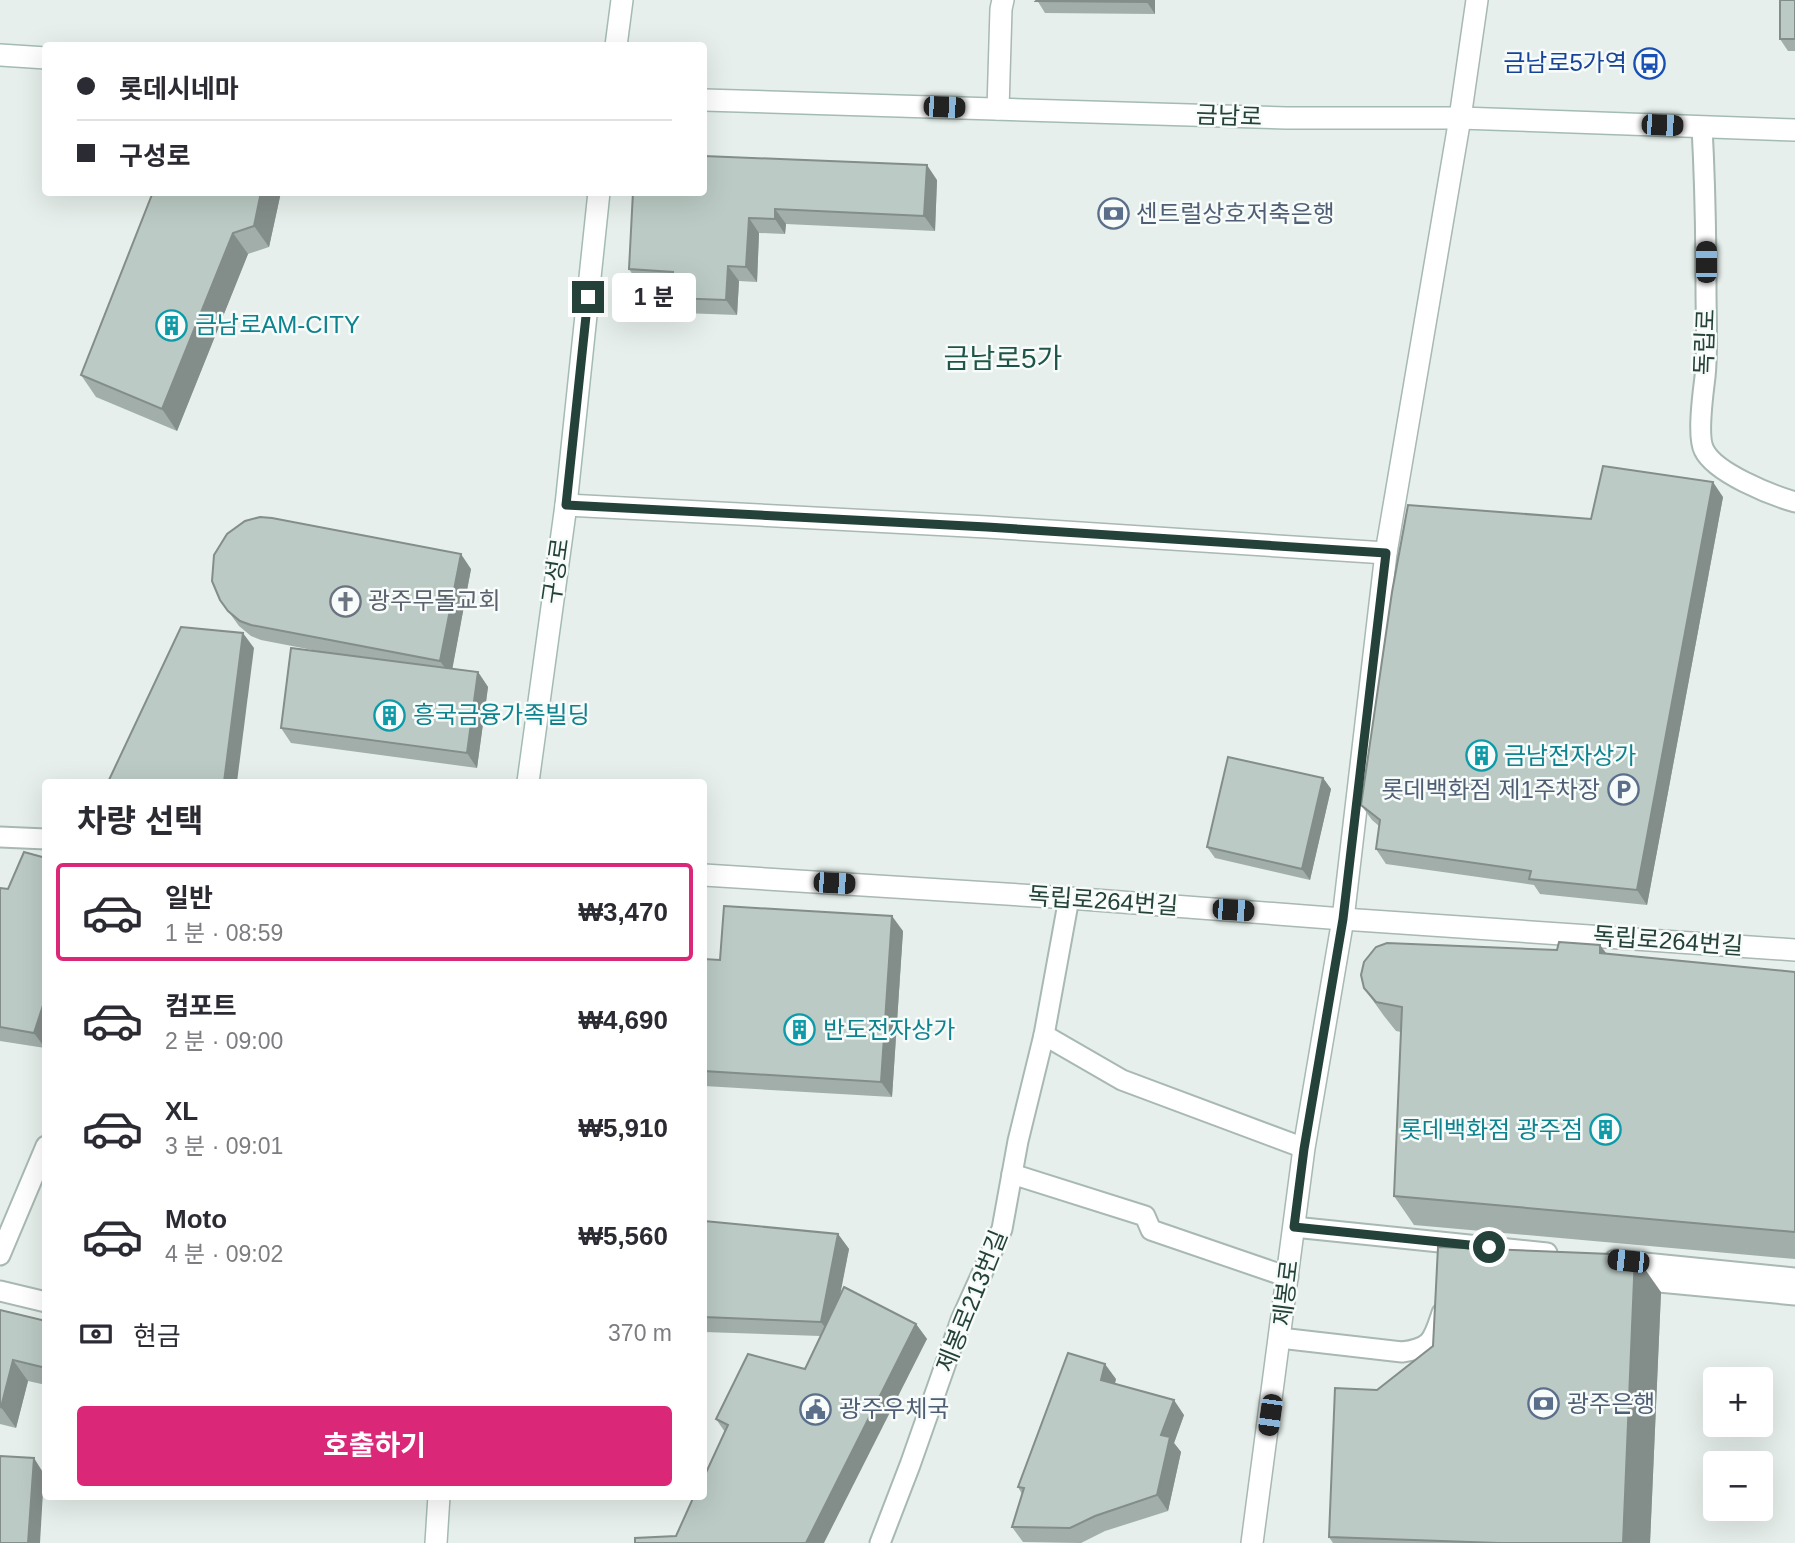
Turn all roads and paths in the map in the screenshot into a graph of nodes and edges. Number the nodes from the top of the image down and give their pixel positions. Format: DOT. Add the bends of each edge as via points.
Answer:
graph roads {
  1 [pos="622,0"];
  2 [pos="1003,0"];
  3 [pos="1477,0"];
  4 [pos="617,42"];
  5 [pos="0,55"];
  6 [pos="42,58"];
  7 [pos="707,100"];
  8 [pos="998,109"];
  9 [pos="1460,118"];
  10 [pos="1702,127"];
  11 [pos="1795,130"];
  12 [pos="599,196"];
  13 [pos="1795,502"];
  14 [pos="566,505"];
  15 [pos="1386,553"];
  16 [pos="528,779"];
  17 [pos="0,837"];
  18 [pos="42,839"];
  19 [pos="707,875"];
  20 [pos="1069,898"];
  21 [pos="1343,919"];
  22 [pos="1795,950"];
  23 [pos="1044,1035"];
  24 [pos="1304,1149"];
  25 [pos="42,1155"];
  26 [pos="1012,1174"];
  27 [pos="1294,1227"];
  28 [pos="0,1255"];
  29 [pos="1497,1266"];
  30 [pos="1288,1277"];
  31 [pos="1795,1278"];
  32 [pos="0,1292"];
  33 [pos="1795,1295"];
  34 [pos="1448,1298"];
  35 [pos="42,1301"];
  36 [pos="1280,1338"];
  37 [pos="439,1500"];
  38 [pos="436,1543"];
  39 [pos="880,1543"];
  40 [pos="1252,1543"];
  1 -- 4 [label="street"];
  2 -- 8 [label="street"];
  3 -- 9 [label="street"];
  5 -- 6 [label="street"];
  7 -- 8 [label="street, 금남로"];
  8 -- 9 [label="street, 금남로"];
  9 -- 10 [label="street, 금남로"];
  9 -- 15 [label="street"];
  10 -- 11 [label="street, 금남로"];
  10 -- 13 [label="lane, 독립로" via="1707,362 1700,417 1703,450 1734,476"];
  12 -- 14 [label="street, 구성로"];
  14 -- 15 [label="street"];
  14 -- 16 [label="street, 구성로"];
  15 -- 21 [label="street"];
  17 -- 18 [label="lane"];
  19 -- 20 [label="street, 독립로264번길"];
  20 -- 21 [label="street, 독립로264번길"];
  20 -- 23 [label="lane, 제봉로213번길"];
  21 -- 22 [label="street, 독립로264번길"];
  21 -- 24 [label="street, 제봉로"];
  23 -- 24 [label="lane" via="1122,1080"];
  23 -- 26 [label="lane, 제봉로213번길"];
  24 -- 27 [label="street, 제봉로"];
  25 -- 28 [label="lane"];
  26 -- 30 [label="lane" via="1145,1216 1151,1230"];
  26 -- 39 [label="lane, 제봉로213번길" via="1002,1229 961,1320"];
  27 -- 29 [label="lane" via="1555,1263"];
  27 -- 30 [label="street, 제봉로"];
  30 -- 36 [label="street, 제봉로"];
  31 -- 33 [label="lane" via="1604,1268"];
  32 -- 35 [label="lane"];
  34 -- 36 [label="lane" via="1433,1339 1419,1350"];
  36 -- 40 [label="street, 제봉로"];
  37 -- 38 [label="street"];
}
